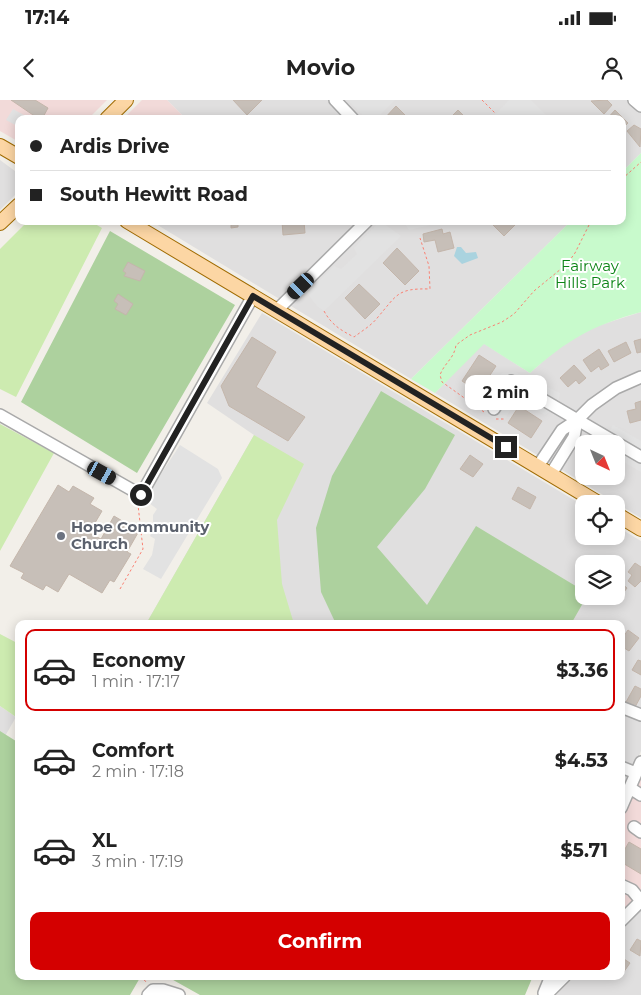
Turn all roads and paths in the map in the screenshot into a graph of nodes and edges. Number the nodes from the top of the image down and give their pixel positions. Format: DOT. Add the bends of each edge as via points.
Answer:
graph roads {
  1 [pos="126,100"];
  2 [pos="335,100"];
  3 [pos="482,100"];
  4 [pos="634,100"];
  5 [pos="641,106"];
  6 [pos="496,114"];
  7 [pos="110,115"];
  8 [pos="349,115"];
  9 [pos="0,146"];
  10 [pos="15,155"];
  11 [pos="641,162"];
  12 [pos="626,175"];
  13 [pos="15,209"];
  14 [pos="0,222"];
  15 [pos="134,225"];
  16 [pos="363,225"];
  17 [pos="589,225"];
  18 [pos="420,238"];
  19 [pos="253,296"];
  20 [pos="277,310"];
  21 [pos="324,310"];
  22 [pos="641,377"];
  23 [pos="492,414"];
  24 [pos="0,415"];
  25 [pos="505,419"];
  26 [pos="577,420"];
  27 [pos="641,457"];
  28 [pos="538,466"];
  29 [pos="551,474"];
  30 [pos="585,495"];
  31 [pos="139,496"];
  32 [pos="625,519"];
  33 [pos="641,529"];
  34 [pos="120,589"];
  35 [pos="625,709"];
  36 [pos="641,715"];
  37 [pos="641,762"];
  38 [pos="625,769"];
  39 [pos="636,773"];
  40 [pos="630,788"];
  41 [pos="641,795"];
  42 [pos="625,799"];
  43 [pos="625,886"];
  44 [pos="641,901"];
  45 [pos="625,917"];
  46 [pos="550,980"];
  47 [pos="561,980"];
  48 [pos="148,995"];
  49 [pos="179,995"];
  50 [pos="544,995"];
  1 -- 7 [label="main road"];
  2 -- 8 [label="street"];
  3 -- 6 [label="path"];
  4 -- 5 [label="street"];
  9 -- 10 [label="main road"];
  11 -- 12 [label="path"];
  13 -- 14 [label="main road"];
  15 -- 19 [label="main road"];
  16 -- 20 [label="street"];
  17 -- 23 [label="path" via="575,253 560,271 514,314 456,345 455,355 442,370 442,382"];
  18 -- 21 [label="path" via="429,266 430,289 407,290 394,297 379,317 354,337 341,331"];
  19 -- 20 [label="main road"];
  19 -- 31 [label="street"];
  20 -- 28 [label="main road"];
  22 -- 26 [label="street" via="616,388"];
  23 -- 25 [label="path"];
  23 -- 26 [label="street" via="511,381"];
  24 -- 31 [label="street"];
  26 -- 27 [label="street"];
  26 -- 28 [label="street" via="562,430"];
  26 -- 29 [label="street" via="574,437"];
  28 -- 29 [label="main road"];
  29 -- 30 [label="main road"];
  31 -- 34 [label="path" via="143,549"];
  32 -- 33 [label="main road"];
  35 -- 36 [label="street"];
  37 -- 39 [label="street"];
  38 -- 39 [label="street"];
  39 -- 40 [label="street"];
  40 -- 41 [label="street"];
  40 -- 42 [label="street"];
  43 -- 44 [label="street"];
  44 -- 45 [label="street"];
  46 -- 50 [label="street"];
  47 -- 50 [label="street"];
  48 -- 49 [label="street" via="153,990 163,990"];
}
